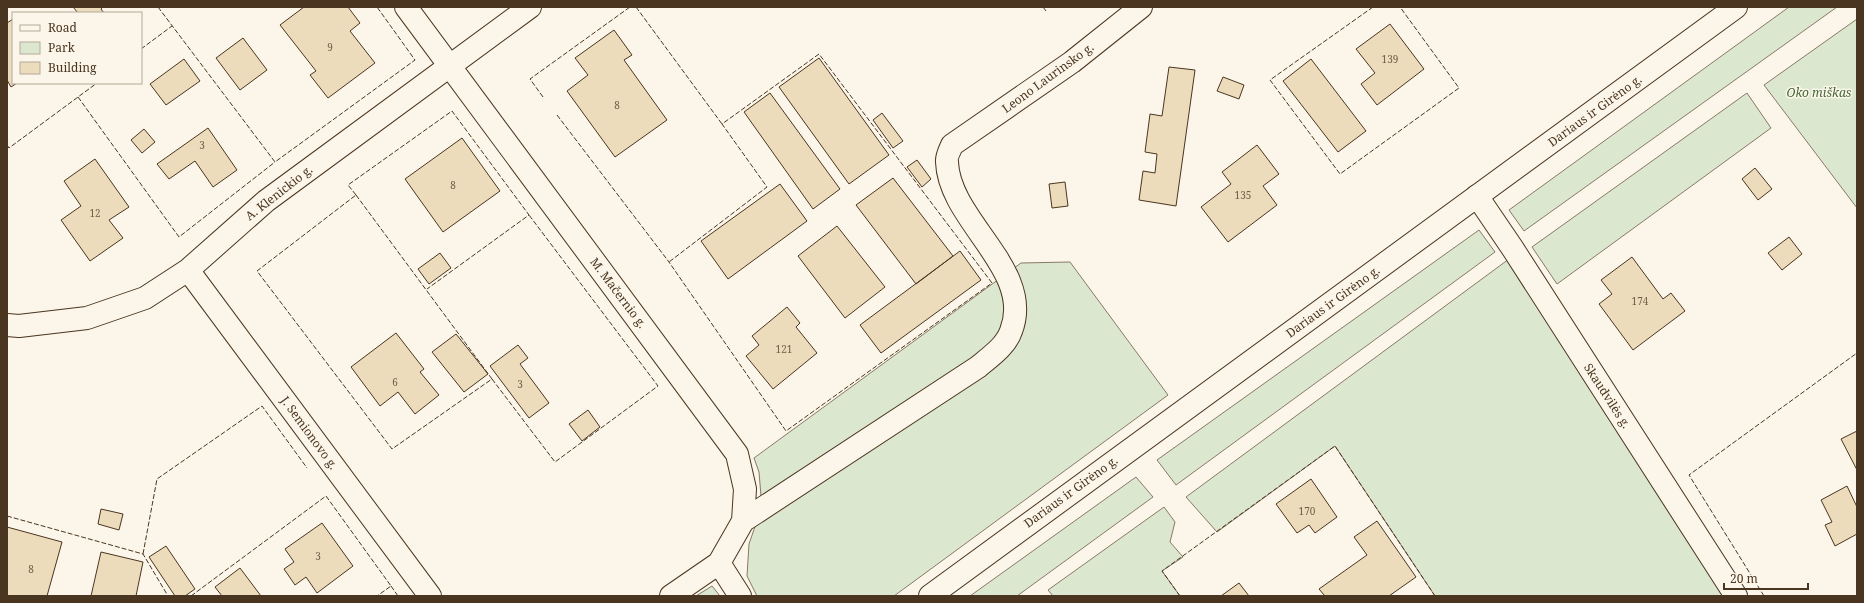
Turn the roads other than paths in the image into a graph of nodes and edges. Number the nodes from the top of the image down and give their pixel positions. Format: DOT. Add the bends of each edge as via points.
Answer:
graph roads {
  1 [pos="406,7"];
  2 [pos="530,7"];
  3 [pos="1141,7"];
  4 [pos="1736,7"];
  5 [pos="449,66"];
  6 [pos="1477,196"];
  7 [pos="188,270"];
  8 [pos="7,324"];
  9 [pos="743,520"];
  10 [pos="718,563"];
  11 [pos="430,596"];
  12 [pos="671,596"];
  13 [pos="740,596"];
  14 [pos="930,596"];
  15 [pos="1736,596"];
  1 -- 5 [label="main road, M. Mačernio g."];
  2 -- 5 [label="main road, A. Klenickio g."];
  3 -- 9 [label="main road, Leono Laurinsko g." via="1072,62 952,145 946,160 949,177 958,199 998,261 1014,292 1016,314 1011,332 996,352 978,367"];
  4 -- 6 [label="main road, Dariaus ir Girėno g."];
  5 -- 7 [label="main road, A. Klenickio g." via="266,201"];
  5 -- 9 [label="main road, M. Mačernio g." via="737,454 745,489"];
  6 -- 14 [label="main road, Dariaus ir Girėno g."];
  6 -- 15 [label="main road, Skaudvilės g."];
  7 -- 8 [label="main road, A. Klenickio g." via="146,298 87,318 19,326"];
  7 -- 11 [label="main road, J. Semionovo g."];
  9 -- 10 [label="main road, M. Mačernio g."];
  10 -- 12 [label="main road"];
  10 -- 13 [label="main road"];
}
